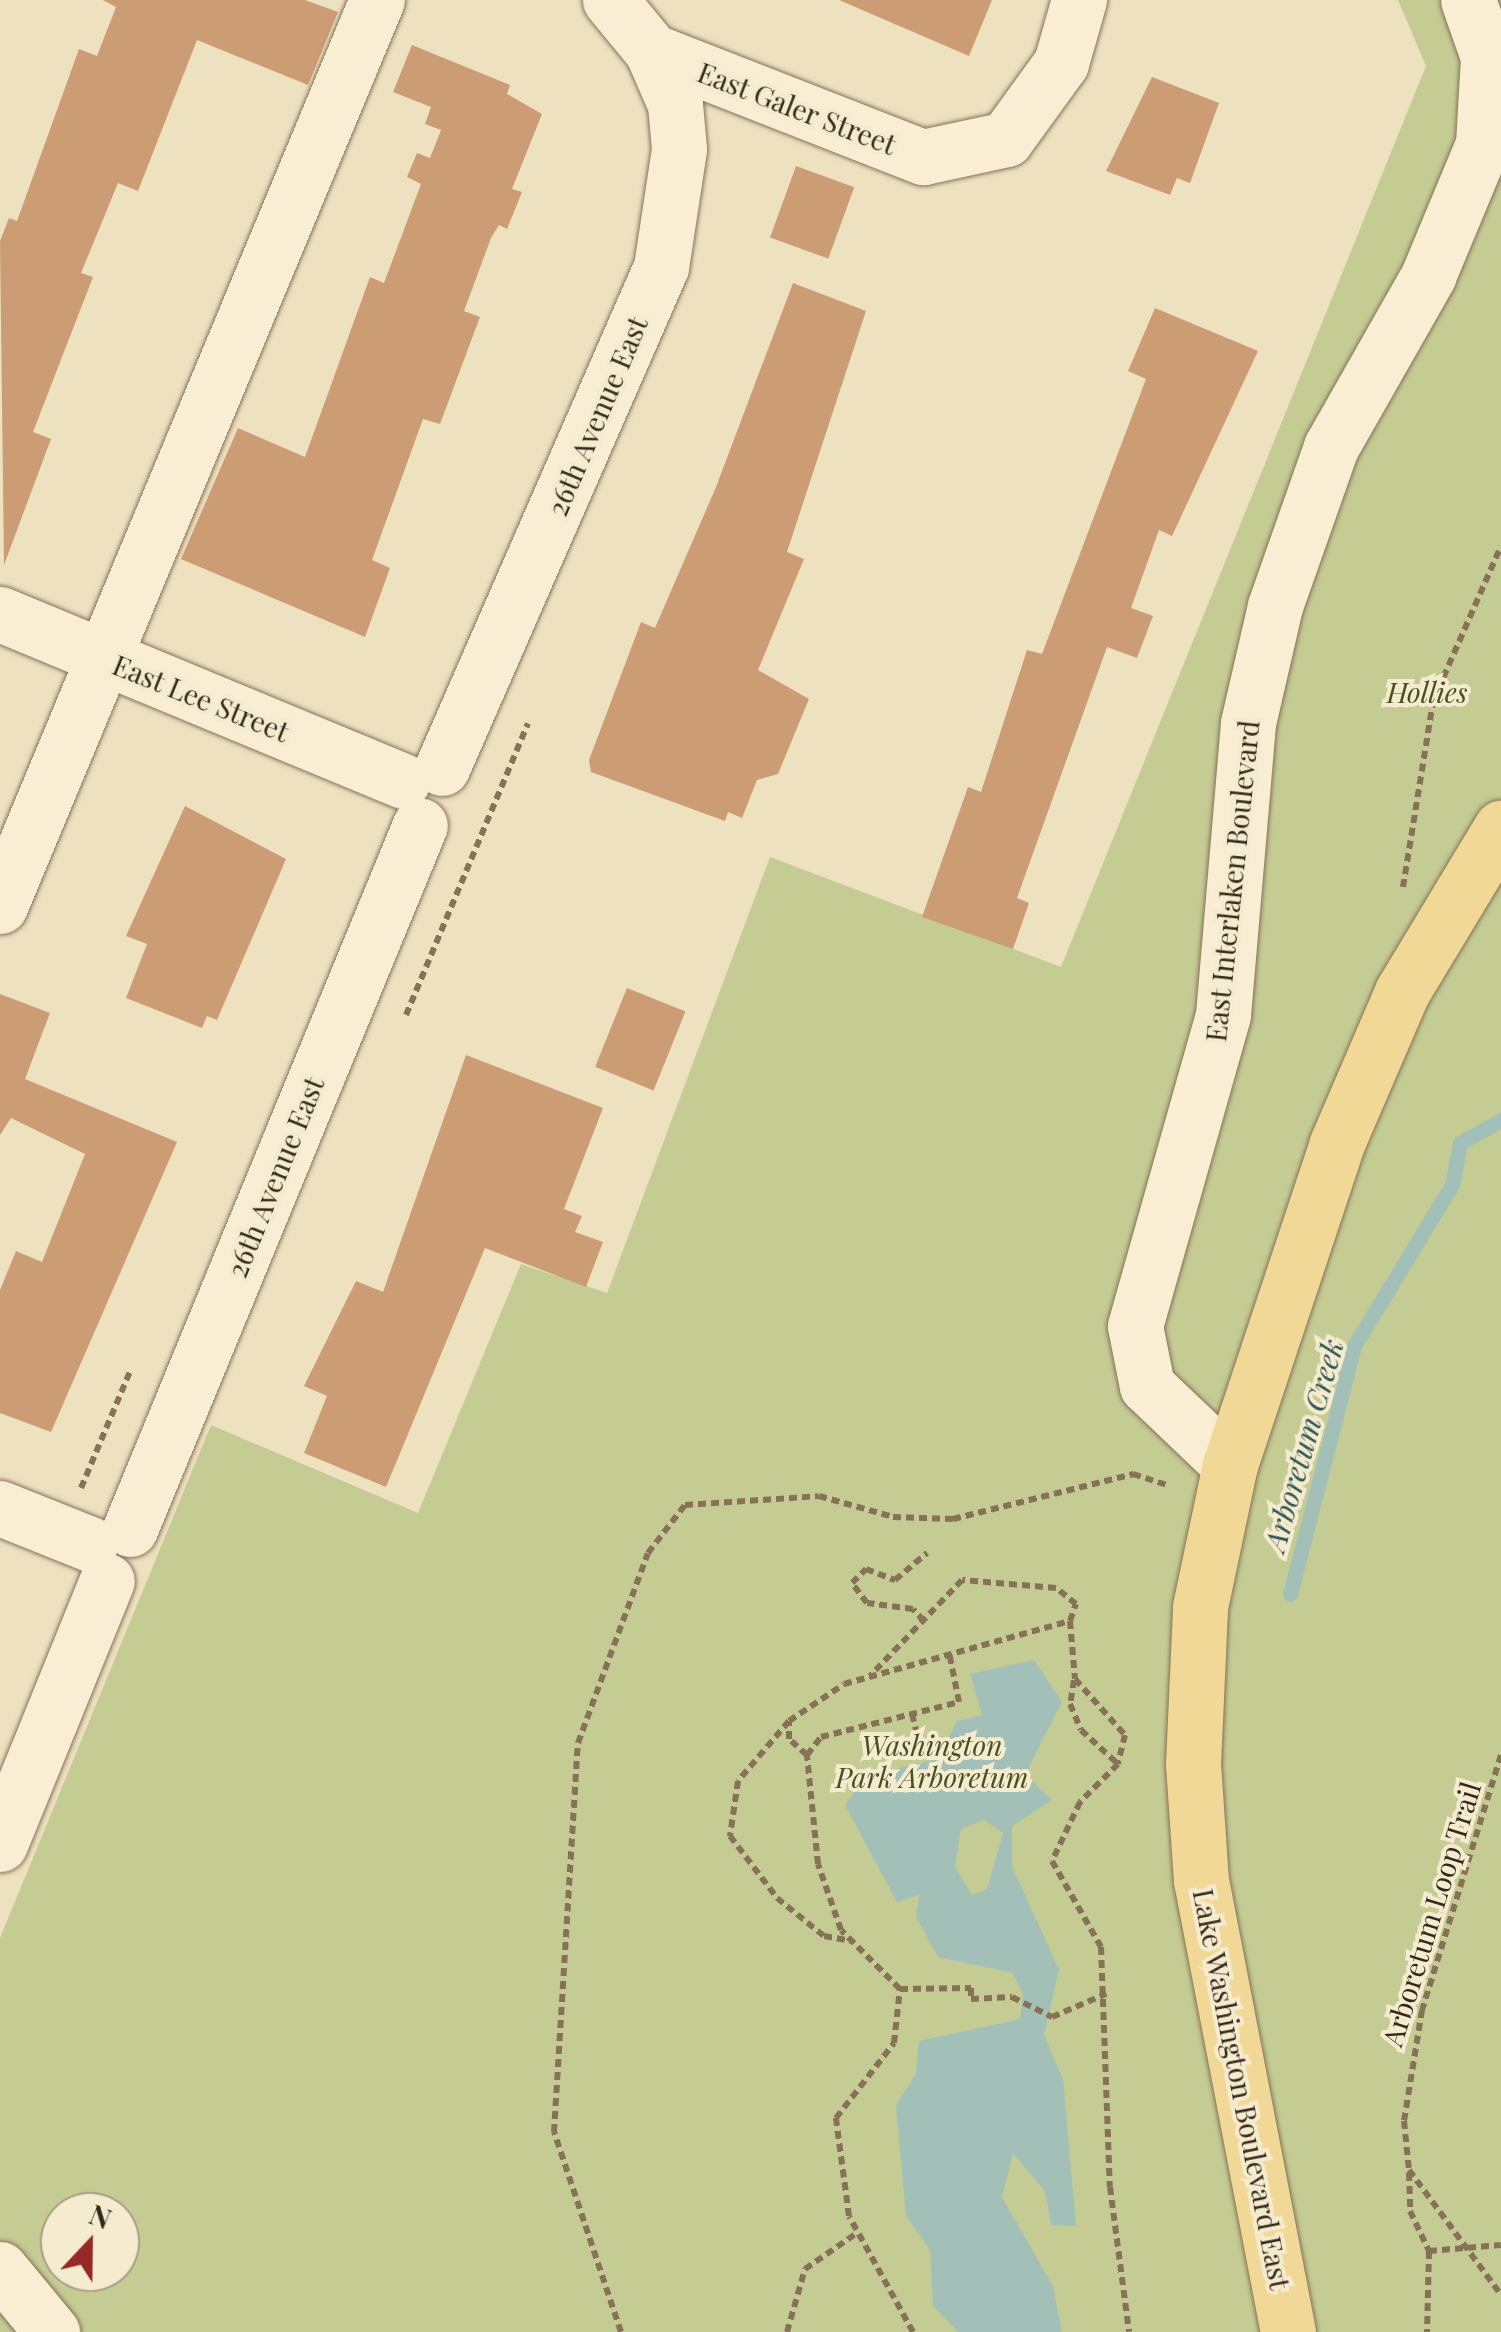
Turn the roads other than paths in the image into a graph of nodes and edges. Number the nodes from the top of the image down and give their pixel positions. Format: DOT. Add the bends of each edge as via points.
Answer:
graph roads {
  1 [pos="376,0"];
  2 [pos="610,0"];
  3 [pos="1079,0"];
  4 [pos="1468,0"];
  5 [pos="652,51"];
  6 [pos="0,614"];
  7 [pos="106,659"];
  8 [pos="422,791"];
  9 [pos="1501,828"];
  10 [pos="0,906"];
  11 [pos="1230,1465"];
  12 [pos="0,1508"];
  13 [pos="100,1540"];
  14 [pos="0,1844"];
  15 [pos="0,2270"];
  16 [pos="52,2332"];
  17 [pos="1288,2332"];
  1 -- 7 [label="street"];
  2 -- 5 [label="street, East Galer Street"];
  3 -- 5 [label="street, East Galer Street" via="1061,63 1006,140 922,157"];
  4 -- 11 [label="street, East Interlaken Boulevard" via="1488,57 1483,144 1428,276 1332,447 1275,606 1248,723 1223,1015 1136,1326 1147,1386"];
  5 -- 8 [label="street, 26th Avenue East" via="675,104 679,149 661,267"];
  6 -- 7 [label="street, East Lee Street"];
  7 -- 8 [label="street, East Lee Street"];
  7 -- 10 [label="street"];
  8 -- 13 [label="street, 26th Avenue East"];
  9 -- 11 [label="main road, Lake Washington Boulevard East" via="1370,1064"];
  11 -- 17 [label="main road, Lake Washington Boulevard East" via="1200,1607 1193,1764 1214,1959"];
  12 -- 13 [label="street"];
  13 -- 14 [label="street, 26th Avenue East"];
  15 -- 16 [label="street"];
}
